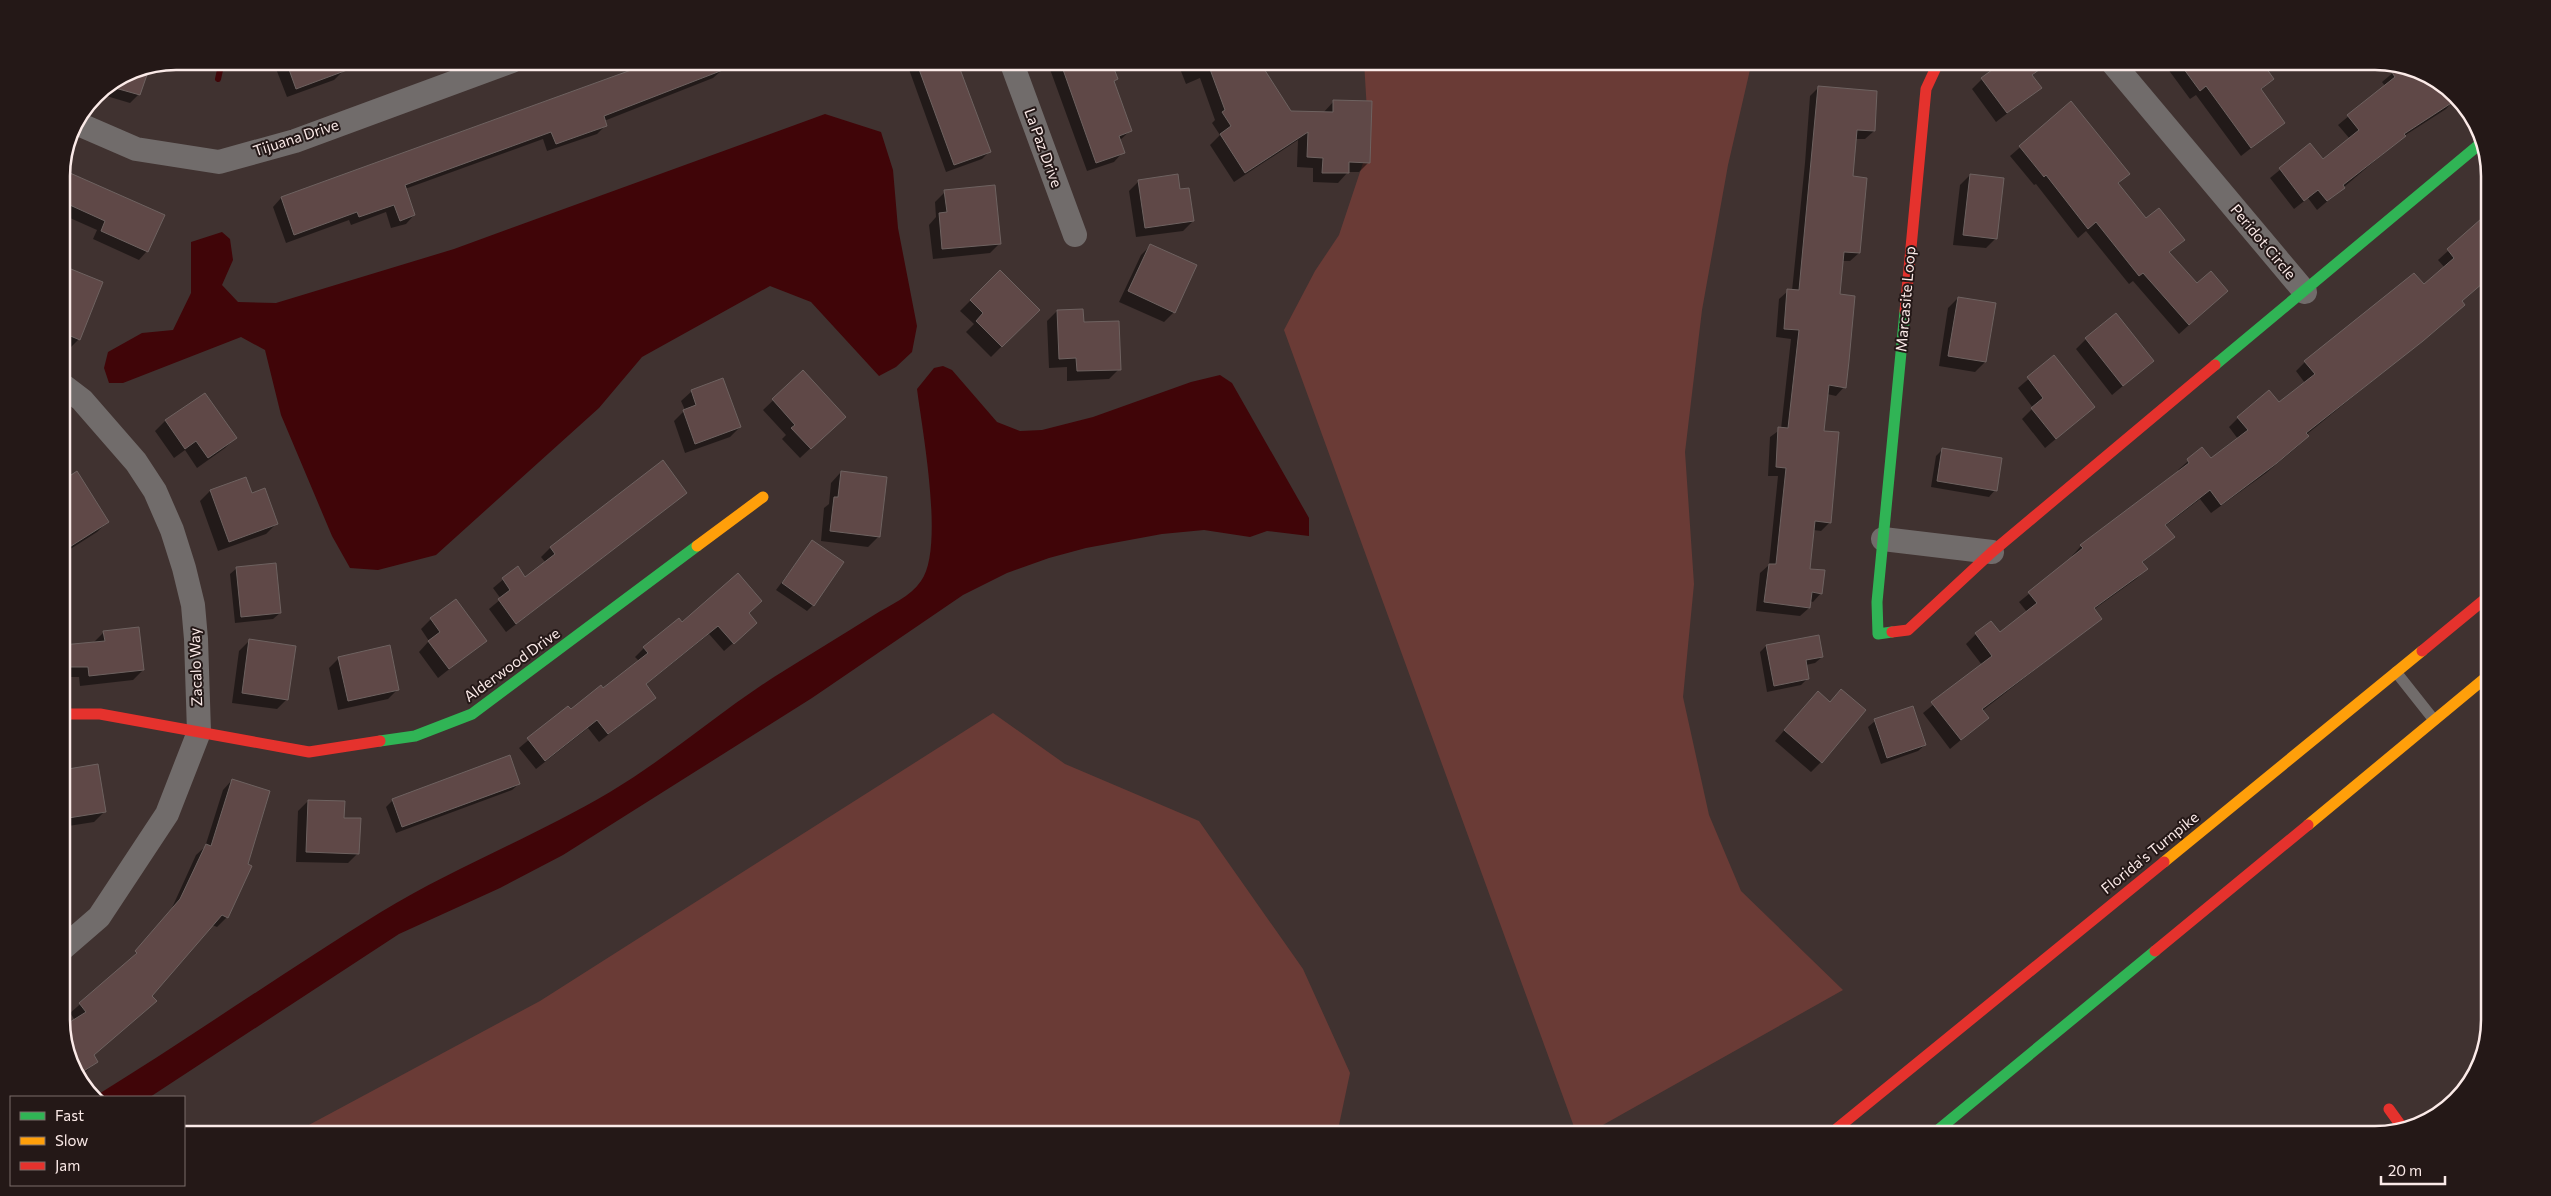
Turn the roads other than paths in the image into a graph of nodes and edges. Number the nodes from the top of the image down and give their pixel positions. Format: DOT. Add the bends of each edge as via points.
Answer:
graph roads {
  1 [pos="488,70"];
  2 [pos="1013,70"];
  3 [pos="1935,70"];
  4 [pos="2119,70"];
  5 [pos="83,126"];
  6 [pos="2477,148"];
  7 [pos="1075,235"];
  8 [pos="2305,292"];
  9 [pos="70,390"];
  10 [pos="762,497"];
  11 [pos="1883,539"];
  12 [pos="1992,552"];
  13 [pos="2481,602"];
  14 [pos="2396,672"];
  15 [pos="2481,681"];
  16 [pos="70,714"];
  17 [pos="2434,720"];
  18 [pos="198,732"];
  19 [pos="70,942"];
  20 [pos="2389,1109"];
  21 [pos="2399,1123"];
  22 [pos="1840,1126"];
  23 [pos="1943,1126"];
  1 -- 5 [label="street, Tijuana Drive" via="295,141 219,162 136,149"];
  2 -- 7 [label="street, La Paz Drive"];
  3 -- 11 [label="main road, Marcasite Loop" via="1926,89"];
  4 -- 8 [label="street, Peridot Circle"];
  6 -- 8 [label="main road, Peridot Circle"];
  8 -- 12 [label="main road, Marcasite Loop"];
  9 -- 18 [label="street, Zacalo Way" via="136,462 155,491 172,530 193,605"];
  10 -- 18 [label="main road, Alderwood Drive" via="472,714 415,736 309,752"];
  11 -- 12 [label="street"];
  11 -- 12 [label="main road, Marcasite Loop" via="1877,602 1878,634 1908,630"];
  13 -- 14 [label="main road, Florida's Turnpike"];
  14 -- 17 [label="lane"];
  14 -- 22 [label="main road, Florida's Turnpike"];
  15 -- 17 [label="main road"];
  16 -- 18 [label="main road, Alderwood Drive" via="100,714"];
  17 -- 23 [label="main road"];
  18 -- 19 [label="street, Zacalo Way" via="167,814 99,917"];
  20 -- 21 [label="main road"];
}
